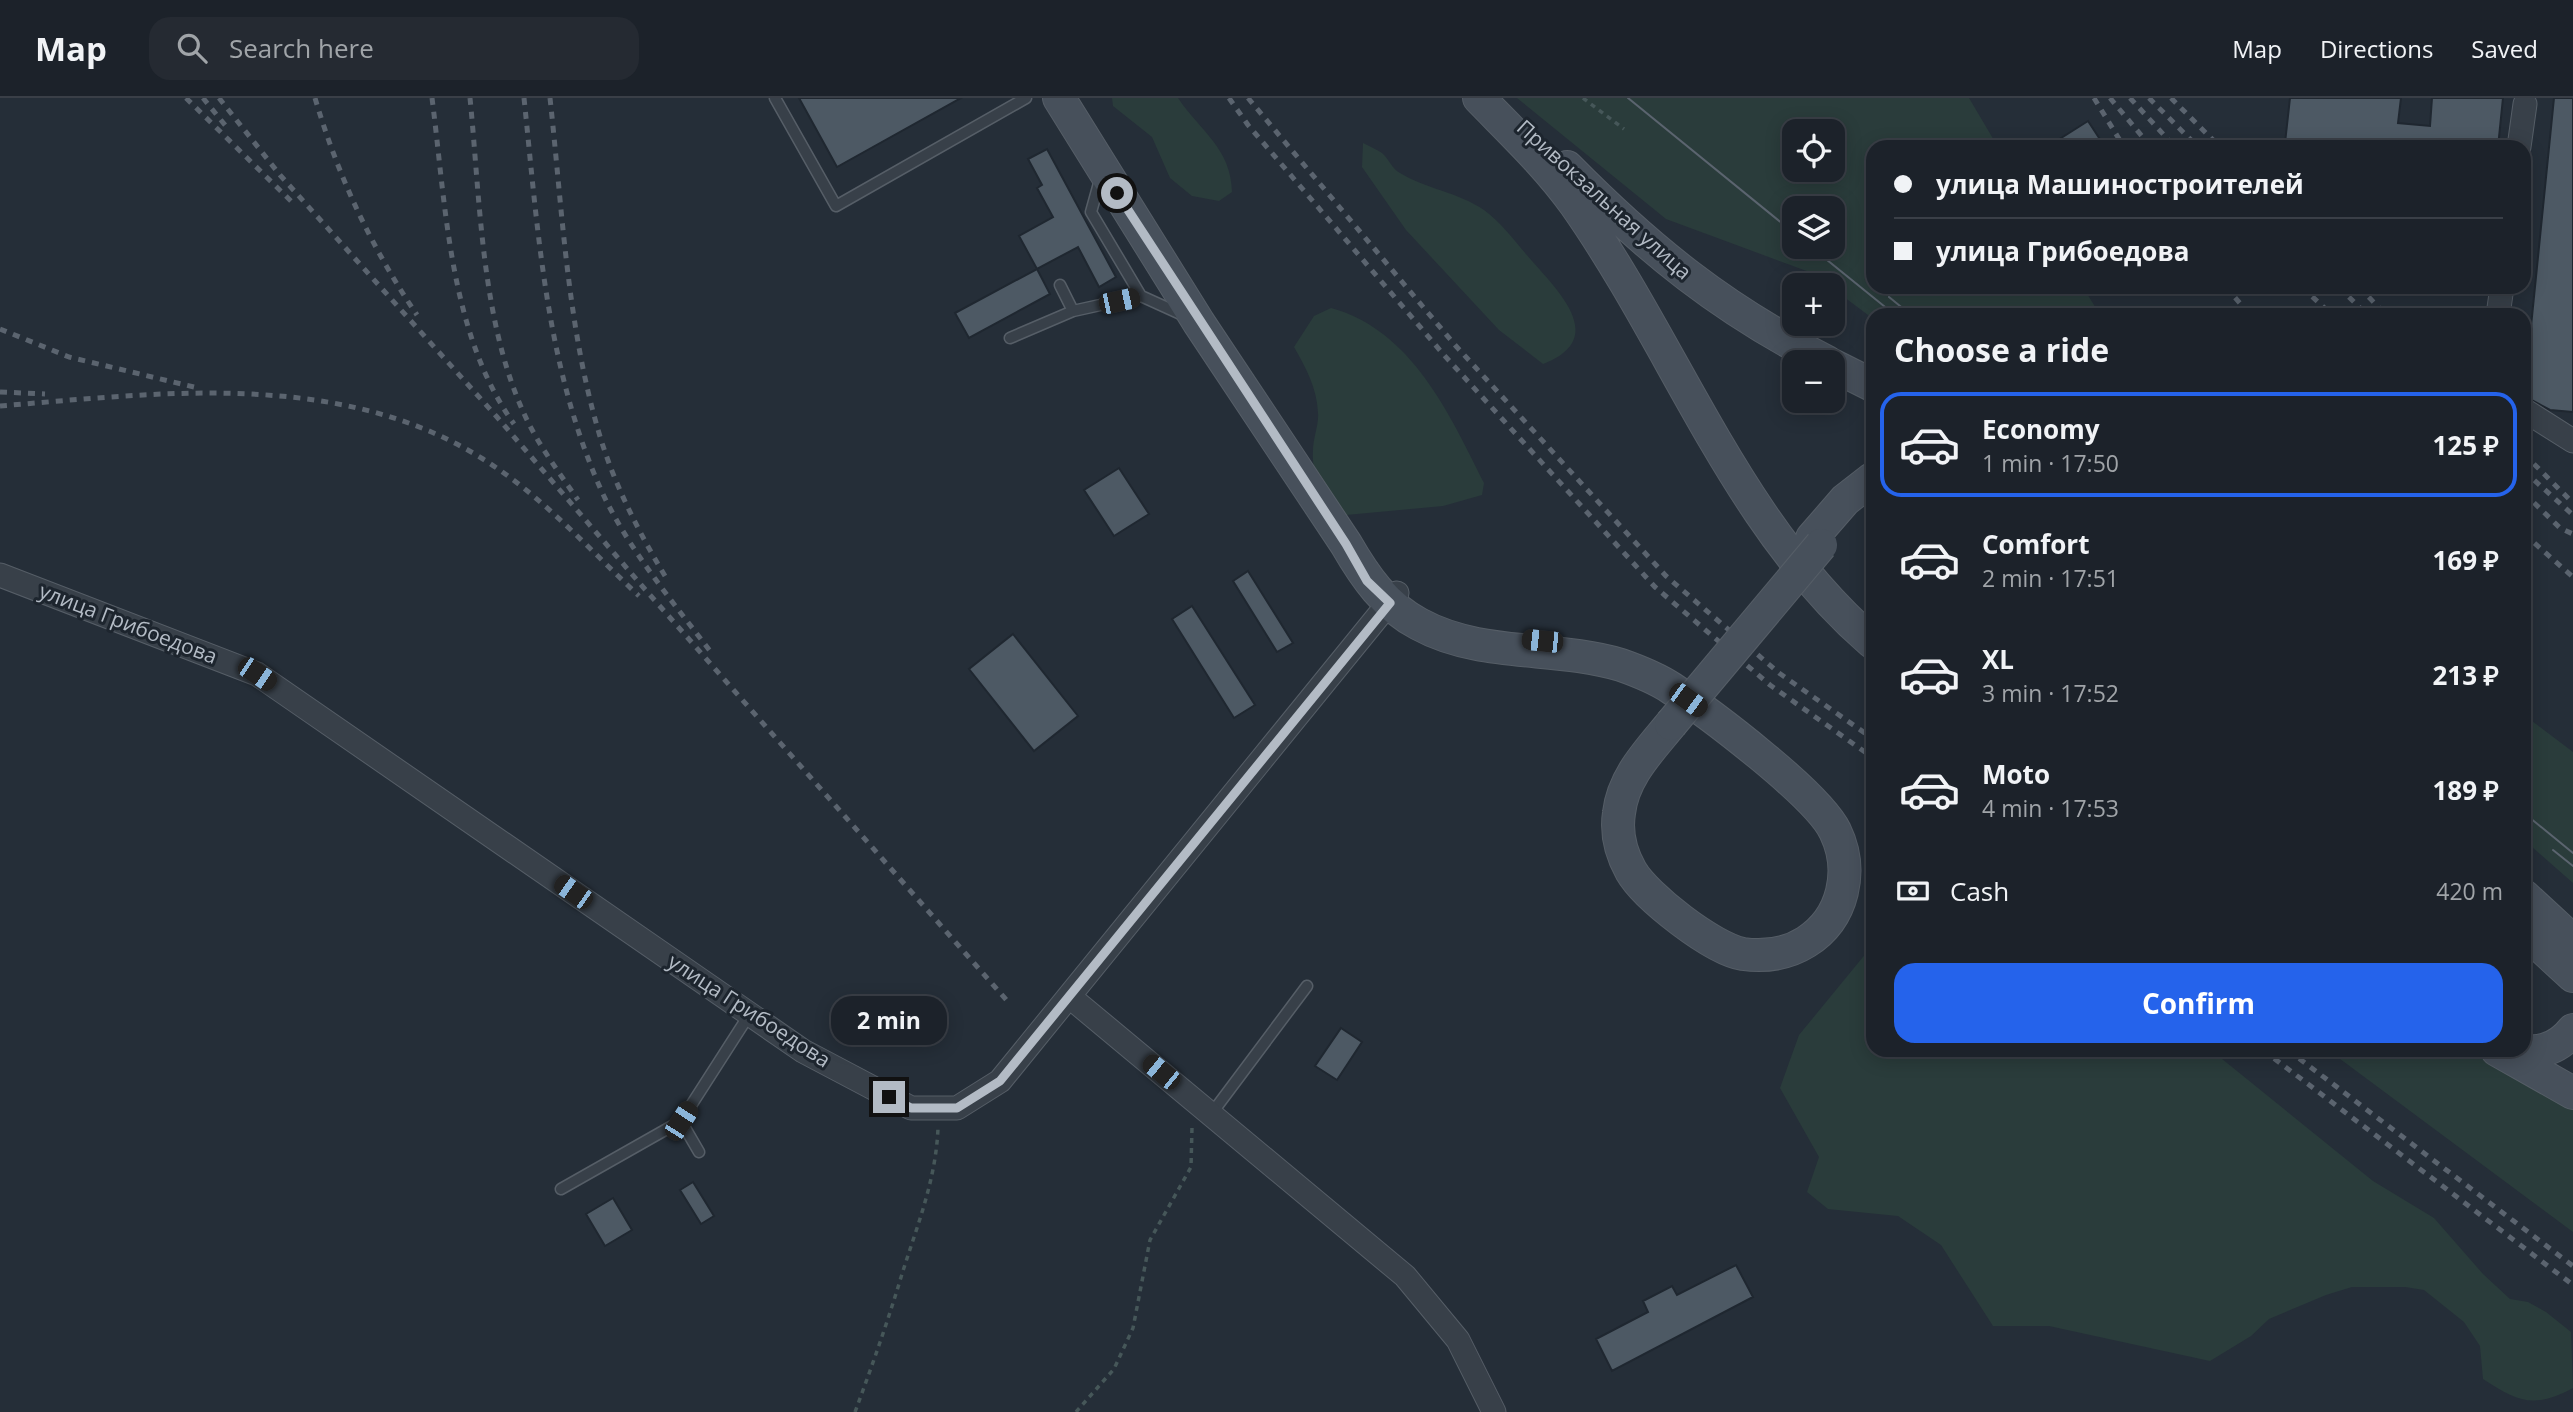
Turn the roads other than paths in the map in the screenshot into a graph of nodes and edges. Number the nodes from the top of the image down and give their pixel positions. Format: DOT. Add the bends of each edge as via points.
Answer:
graph roads {
  1 [pos="775,98"];
  2 [pos="1026,98"];
  3 [pos="1059,98"];
  4 [pos="1479,98"];
  5 [pos="1492,98"];
  6 [pos="2525,104"];
  7 [pos="2520,140"];
  8 [pos="1103,170"];
  9 [pos="1060,285"];
  10 [pos="1141,296"];
  11 [pos="1073,311"];
  12 [pos="1199,323"];
  13 [pos="1010,338"];
  14 [pos="1803,350"];
  15 [pos="1845,372"];
  16 [pos="1866,382"];
  17 [pos="2531,414"];
  18 [pos="2573,441"];
  19 [pos="1866,484"];
  20 [pos="1866,498"];
  21 [pos="1816,541"];
  22 [pos="0,575"];
  23 [pos="1393,598"];
  24 [pos="1866,636"];
  25 [pos="2531,902"];
  26 [pos="2531,923"];
  27 [pos="2531,937"];
  28 [pos="2573,941"];
  29 [pos="2573,958"];
  30 [pos="2573,976"];
  31 [pos="1307,986"];
  32 [pos="1070,997"];
  33 [pos="749,1015"];
  34 [pos="2573,1030"];
  35 [pos="2531,1050"];
  36 [pos="2509,1057"];
  37 [pos="2573,1093"];
  38 [pos="1212,1113"];
  39 [pos="681,1121"];
  40 [pos="699,1152"];
  41 [pos="561,1189"];
  42 [pos="1494,1412"];
  1 -- 2 [label="lane" via="836,206"];
  3 -- 8 [label="main road"];
  4 -- 24 [label="main road" via="1574,203 1679,373 1730,468 1773,532 1821,594"];
  5 -- 14 [label="main road, Привокзальная улица" via="1623,224 1700,287"];
  6 -- 7 [label="street"];
  8 -- 10 [label="lane" via="1091,212"];
  8 -- 12 [label="main road"];
  9 -- 11 [label="lane"];
  10 -- 11 [label="lane"];
  10 -- 12 [label="lane"];
  11 -- 13 [label="lane"];
  12 -- 23 [label="main road" via="1346,544"];
  15 -- 16 [label="main road"];
  17 -- 18 [label="street"];
  19 -- 21 [label="main road" via="1845,500"];
  20 -- 21 [label="main road"];
  21 -- 23 [label="main road" via="1666,721 1623,767 1610,795 1606,837 1620,876 1668,924 1725,961 1778,966 1828,940 1848,914 1854,897 1856,864 1844,824 1807,781 1713,703 1659,667 1593,646 1473,632"];
  22 -- 33 [label="street, улица Грибоедова" via="257,674"];
  23 -- 32 [label="street, улица Грибоедова"];
  25 -- 28 [label="main road"];
  26 -- 29 [label="main road"];
  27 -- 30 [label="main road"];
  31 -- 38 [label="lane"];
  32 -- 33 [label="street, улица Грибоедова" via="1000,1081 957,1108 911,1108 803,1051"];
  32 -- 38 [label="street"];
  33 -- 39 [label="lane"];
  34 -- 35 [label="main road" via="2558,1045"];
  36 -- 37 [label="main road"];
  38 -- 42 [label="street" via="1405,1276 1458,1340"];
  39 -- 40 [label="lane"];
  39 -- 41 [label="lane"];
}
